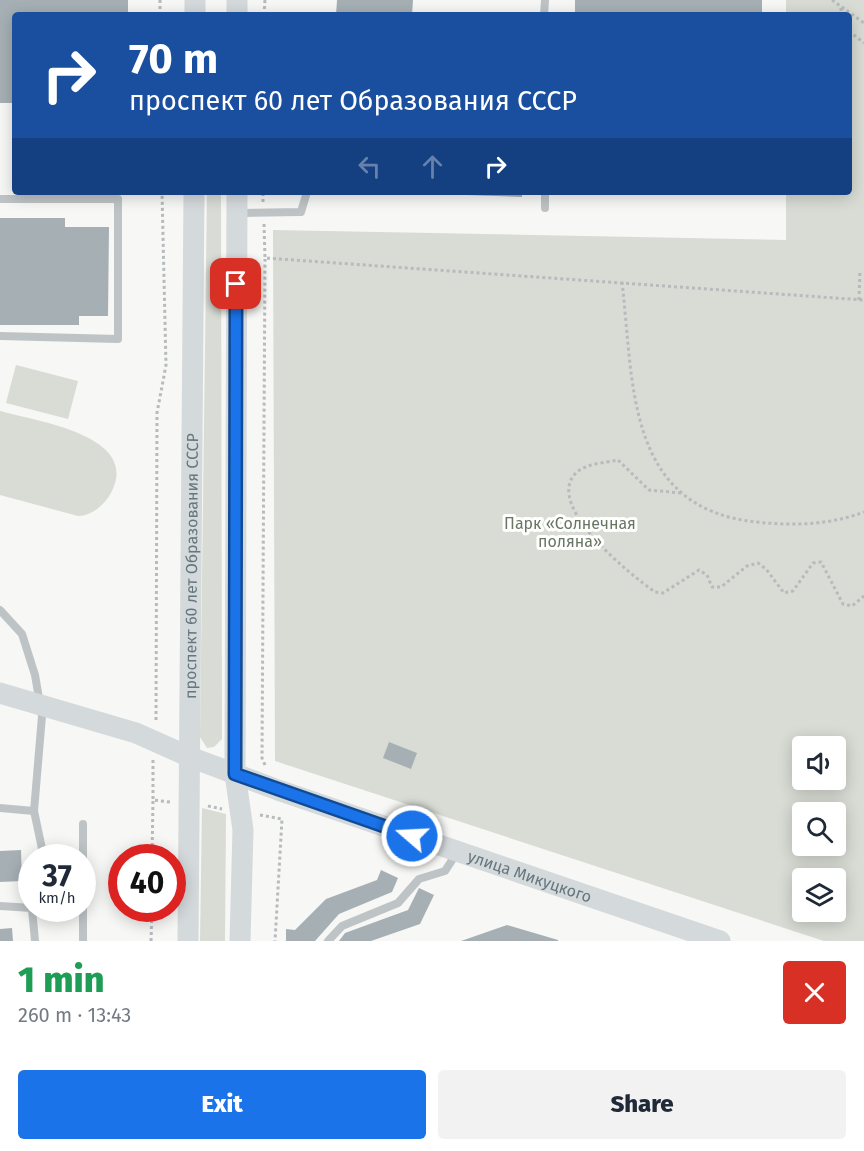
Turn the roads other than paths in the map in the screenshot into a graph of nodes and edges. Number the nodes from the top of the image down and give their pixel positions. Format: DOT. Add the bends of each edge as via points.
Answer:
graph roads {
  1 [pos="194,195"];
  2 [pos="237,195"];
  3 [pos="306,195"];
  4 [pos="545,195"];
  5 [pos="0,199"];
  6 [pos="545,208"];
  7 [pos="236,214"];
  8 [pos="0,336"];
  9 [pos="0,610"];
  10 [pos="0,693"];
  11 [pos="37,703"];
  12 [pos="190,757"];
  13 [pos="235,774"];
  14 [pos="0,808"];
  15 [pos="34,811"];
  16 [pos="83,824"];
  17 [pos="41,844"];
  18 [pos="457,852"];
  19 [pos="0,906"];
  20 [pos="18,908"];
  21 [pos="33,922"];
  22 [pos="35,941"];
  23 [pos="82,941"];
  24 [pos="188,941"];
  25 [pos="240,941"];
  26 [pos="328,941"];
  27 [pos="720,941"];
  1 -- 12 [label="main road, проспект 60 лет Образования СССР"];
  2 -- 7 [label="main road"];
  3 -- 7 [label="lane" via="301,212"];
  4 -- 6 [label="lane"];
  5 -- 8 [label="lane" via="118,199 118,339"];
  7 -- 13 [label="main road"];
  9 -- 11 [label="lane" via="22,634 35,675"];
  10 -- 11 [label="main road, улица Микуцкого"];
  11 -- 12 [label="main road, улица Микуцкого" via="136,733"];
  11 -- 15 [label="lane" via="42,716"];
  12 -- 13 [label="main road, улица Микуцкого"];
  12 -- 24 [label="main road, проспект 60 лет Образования СССР"];
  13 -- 18 [label="main road, улица Микуцкого"];
  13 -- 25 [label="main road" via="243,830"];
  14 -- 15 [label="lane"];
  15 -- 17 [label="lane"];
  16 -- 23 [label="lane"];
  18 -- 26 [label="lane" via="445,871 418,879 398,903 342,926"];
  18 -- 27 [label="main road, улица Микуцкого"];
  19 -- 20 [label="lane"];
  21 -- 22 [label="lane"];
}
